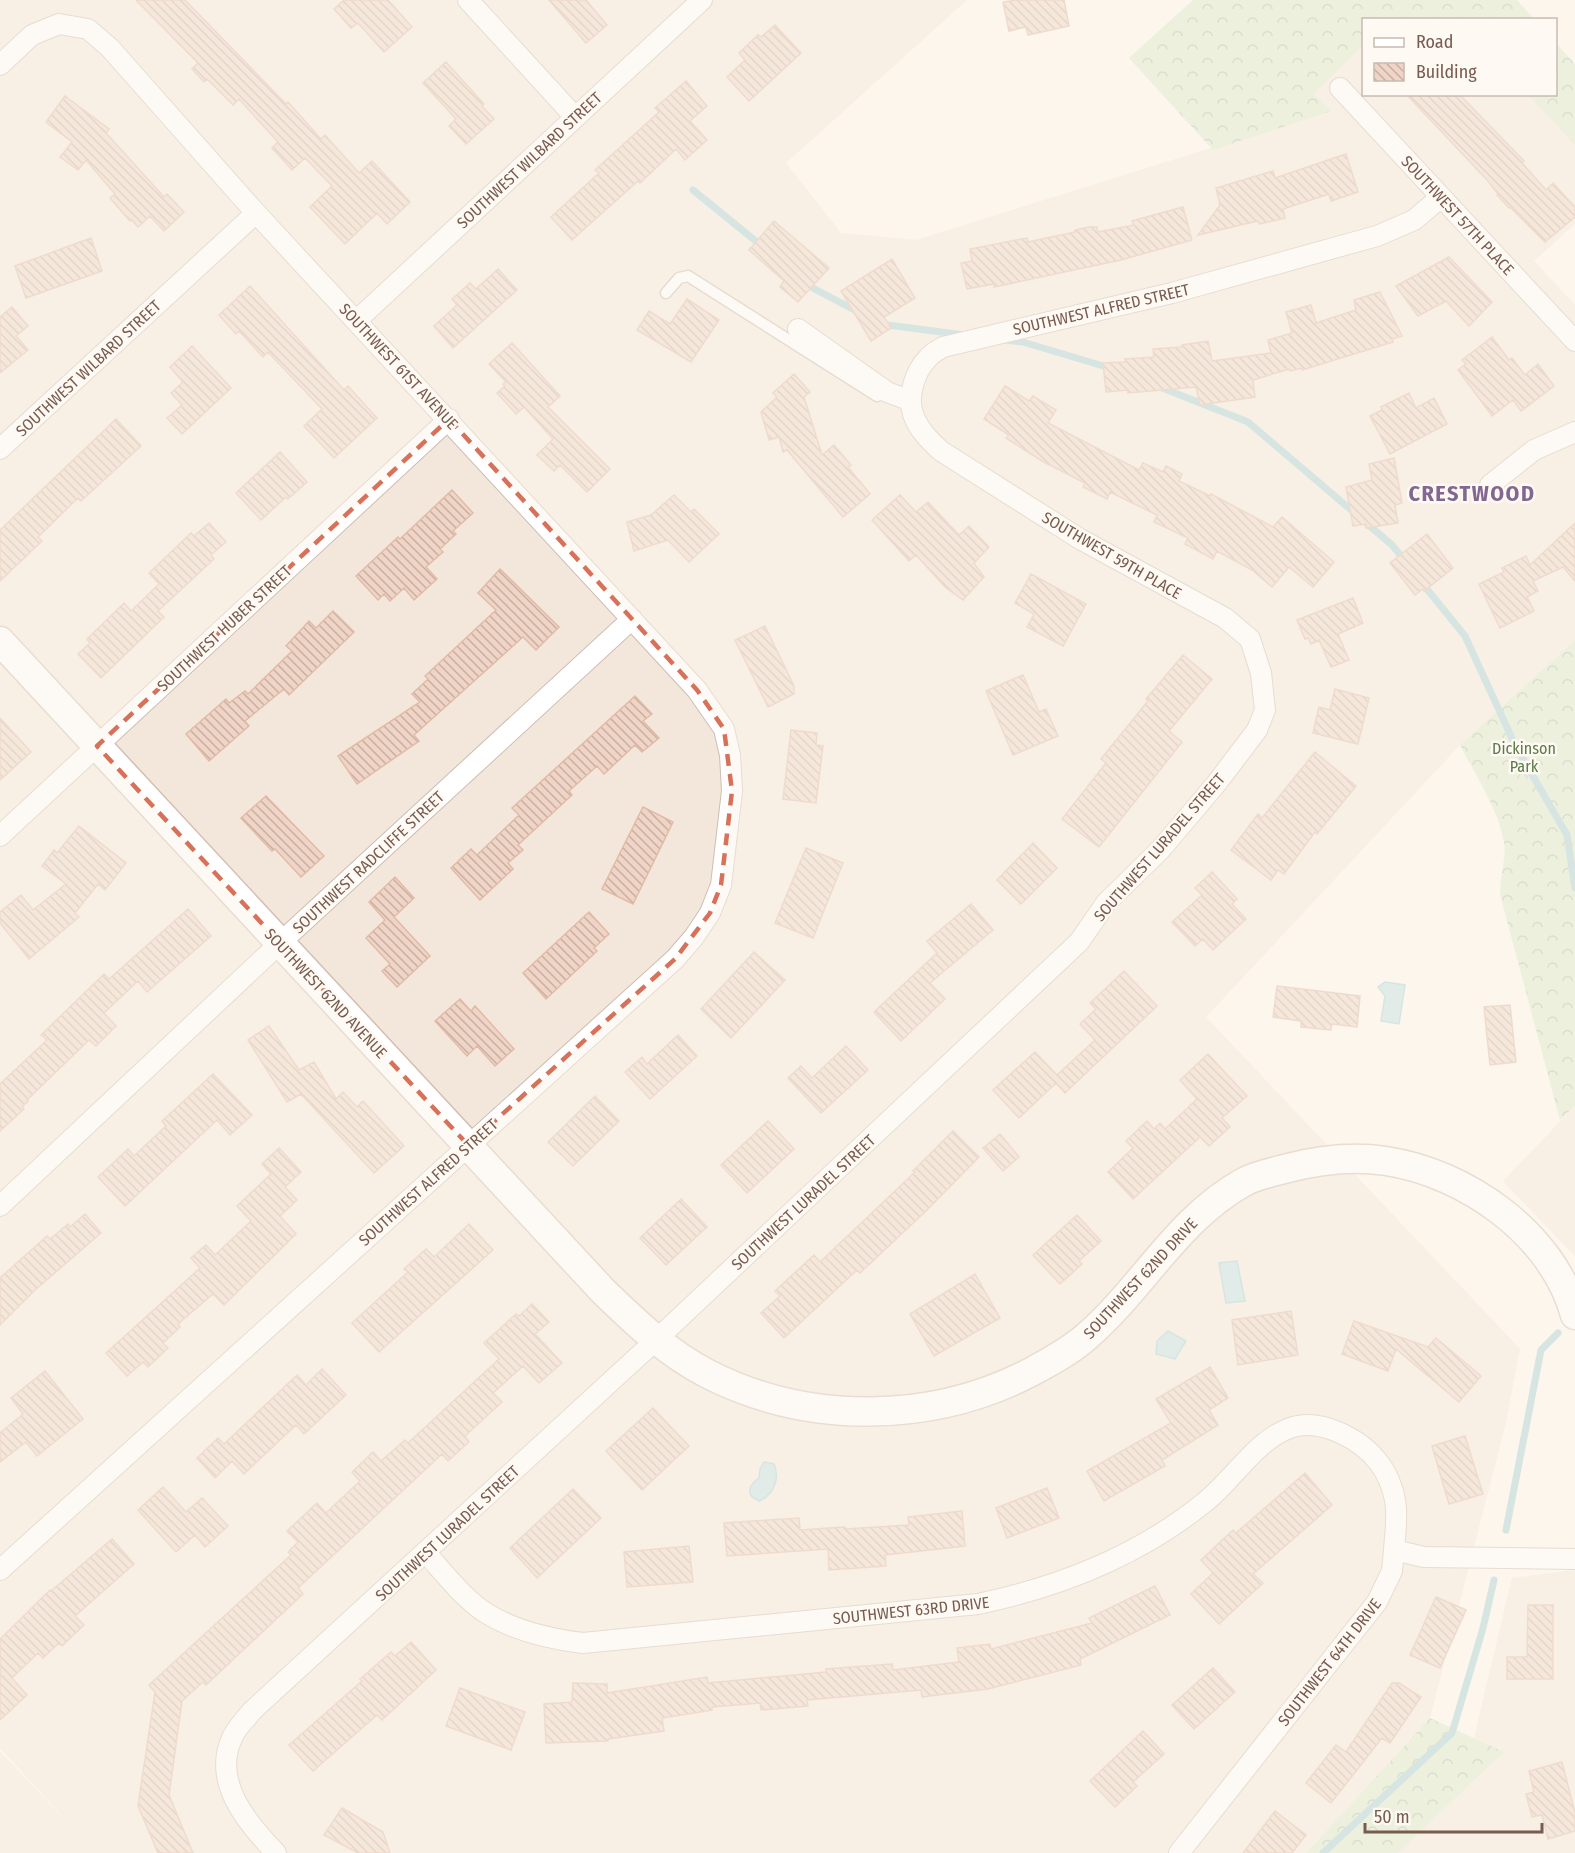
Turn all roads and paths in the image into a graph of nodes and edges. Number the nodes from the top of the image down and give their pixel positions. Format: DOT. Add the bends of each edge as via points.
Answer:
graph roads {
  1 [pos="468,0"];
  2 [pos="702,0"];
  3 [pos="0,65"];
  4 [pos="1340,88"];
  5 [pos="575,117"];
  6 [pos="1440,198"];
  7 [pos="256,213"];
  8 [pos="666,293"];
  9 [pos="356,321"];
  10 [pos="798,329"];
  11 [pos="1575,341"];
  12 [pos="912,407"];
  13 [pos="449,419"];
  14 [pos="1575,432"];
  15 [pos="0,449"];
  16 [pos="1490,485"];
  17 [pos="1225,618"];
  18 [pos="632,619"];
  19 [pos="0,641"];
  20 [pos="724,729"];
  21 [pos="97,746"];
  22 [pos="0,836"];
  23 [pos="280,943"];
  24 [pos="468,1145"];
  25 [pos="0,1206"];
  26 [pos="1574,1309"];
  27 [pos="656,1340"];
  28 [pos="1394,1550"];
  29 [pos="426,1553"];
  30 [pos="1575,1558"];
  31 [pos="0,1570"];
  32 [pos="276,1853"];
  33 [pos="1179,1853"];
  1 -- 5 [label="street"];
  2 -- 5 [label="street, SOUTHWEST WILBARD STREET"];
  3 -- 7 [label="street, SOUTHWEST 61ST AVENUE" via="32,34 59,24 88,29 110,48"];
  4 -- 6 [label="street, SOUTHWEST 57TH PLACE"];
  5 -- 9 [label="street, SOUTHWEST WILBARD STREET"];
  6 -- 11 [label="street, SOUTHWEST 57TH PLACE"];
  6 -- 12 [label="street, SOUTHWEST ALFRED STREET" via="1414,220 1377,236 1172,293 943,347 921,367 913,385"];
  7 -- 9 [label="street, SOUTHWEST 61ST AVENUE"];
  7 -- 15 [label="street, SOUTHWEST WILBARD STREET"];
  8 -- 12 [label="lane" via="679,278 688,276 868,390"];
  9 -- 13 [label="street, SOUTHWEST 61ST AVENUE"];
  10 -- 12 [label="street"];
  12 -- 17 [label="street, SOUTHWEST 59TH PLACE" via="927,438 941,451 1080,539"];
  13 -- 18 [label="street, SOUTHWEST 61ST AVENUE"];
  13 -- 21 [label="street, SOUTHWEST HUBER STREET"];
  14 -- 16 [label="street" via="1534,450"];
  17 -- 27 [label="street, SOUTHWEST LURADEL STREET" via="1250,639 1261,673 1265,710 1257,729 1216,784 1161,849 1106,903 1079,942"];
  18 -- 20 [label="street, SOUTHWEST 61ST AVENUE" via="697,690"];
  18 -- 23 [label="street, SOUTHWEST RADCLIFFE STREET"];
  19 -- 21 [label="street, SOUTHWEST 62ND AVENUE"];
  20 -- 24 [label="street, SOUTHWEST ALFRED STREET" via="732,791 721,885 710,913 675,959"];
  21 -- 22 [label="street, SOUTHWEST HUBER STREET"];
  21 -- 23 [label="street, SOUTHWEST 62ND AVENUE"];
  23 -- 24 [label="street, SOUTHWEST 62ND AVENUE"];
  23 -- 25 [label="street, SOUTHWEST RADCLIFFE STREET"];
  24 -- 27 [label="street, SOUTHWEST 62ND AVENUE" via="603,1292"];
  24 -- 31 [label="street, SOUTHWEST ALFRED STREET"];
  26 -- 27 [label="street, SOUTHWEST 62ND DRIVE" via="1561,1281 1538,1248 1511,1219 1482,1197 1444,1178 1407,1166 1350,1159 1306,1164 1246,1181 1194,1220 1085,1338 1019,1378 954,1401 874,1412 801,1406 727,1383 681,1359"];
  27 -- 29 [label="street, SOUTHWEST LURADEL STREET"];
  28 -- 29 [label="street, SOUTHWEST 63RD DRIVE" via="1396,1501 1379,1462 1351,1439 1310,1426 1292,1427 1266,1440 1204,1503 1136,1547 1060,1582 978,1604 584,1643 531,1633 485,1612"];
  28 -- 30 [label="street" via="1424,1557"];
  28 -- 33 [label="street, SOUTHWEST 64TH DRIVE" via="1392,1571 1377,1602"];
  29 -- 32 [label="street, SOUTHWEST LURADEL STREET" via="252,1711 232,1737 226,1779 237,1807"];
}
